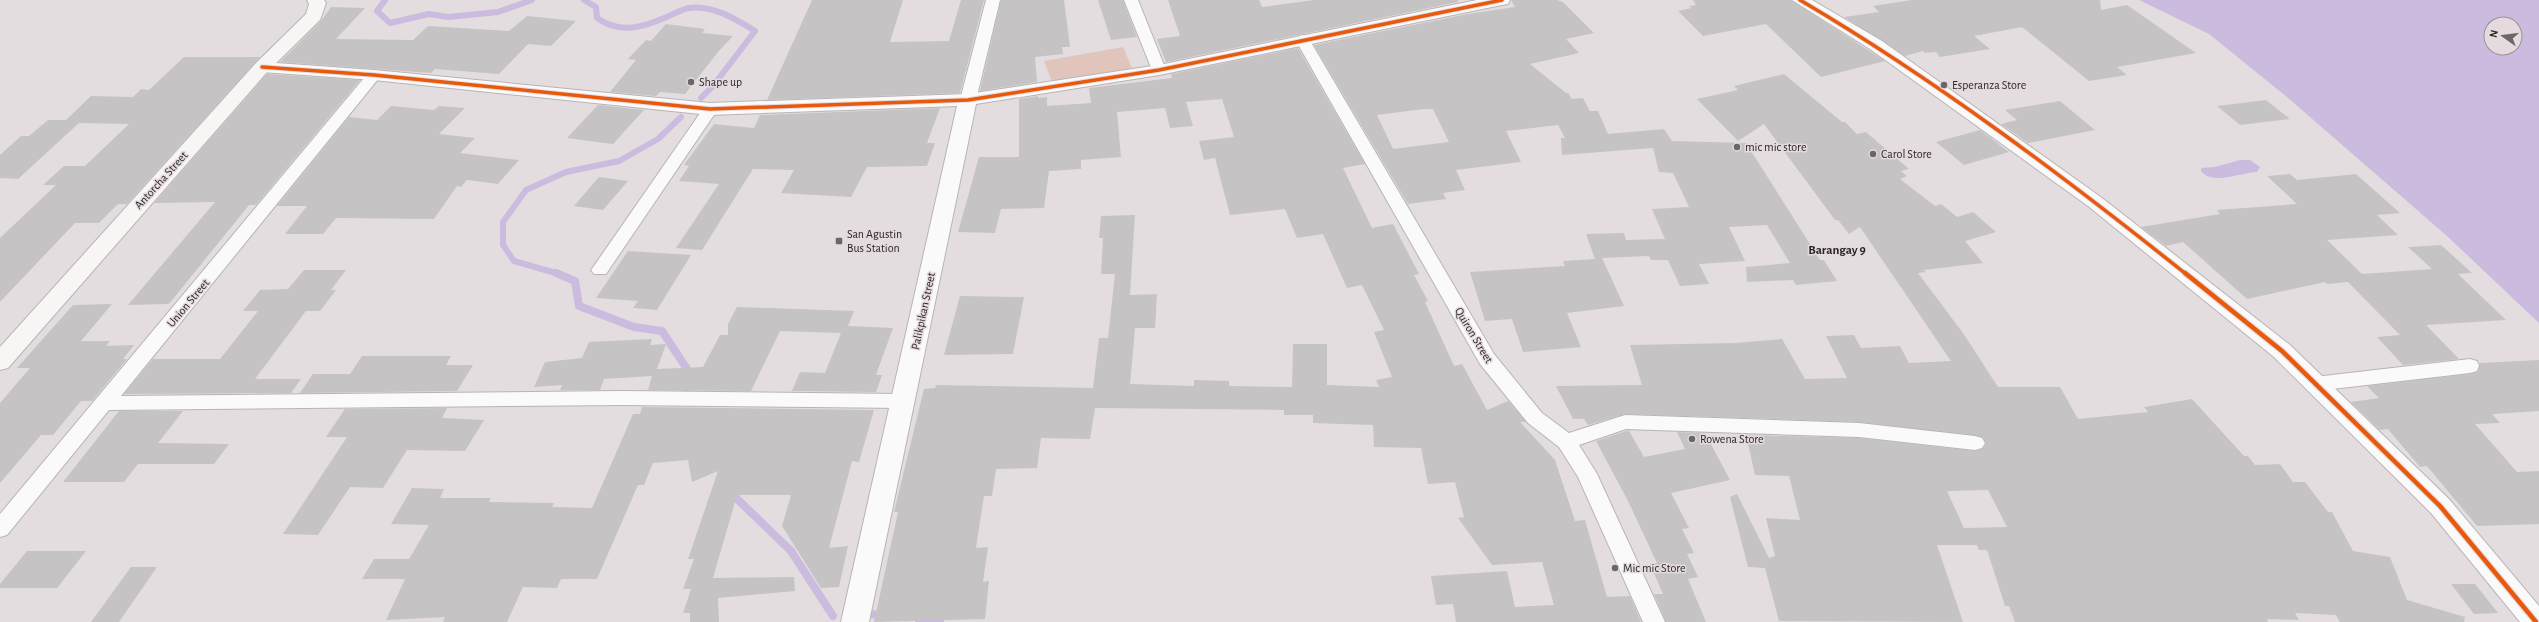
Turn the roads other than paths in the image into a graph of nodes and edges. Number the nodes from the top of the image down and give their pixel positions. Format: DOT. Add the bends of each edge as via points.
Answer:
graph roads {
  1 [pos="315,0"];
  2 [pos="993,0"];
  3 [pos="1131,0"];
  4 [pos="1502,0"];
  5 [pos="1800,0"];
  6 [pos="1302,39"];
  7 [pos="262,67"];
  8 [pos="1159,70"];
  9 [pos="374,75"];
  10 [pos="968,100"];
  11 [pos="710,109"];
  12 [pos="600,270"];
  13 [pos="0,362"];
  14 [pos="2470,366"];
  15 [pos="2315,384"];
  16 [pos="904,401"];
  17 [pos="104,403"];
  18 [pos="1566,442"];
  19 [pos="1975,443"];
  20 [pos="0,529"];
  21 [pos="855,622"];
  22 [pos="1654,622"];
  23 [pos="2536,622"];
  1 -- 7 [label="main road, Antorcha Street" via="318,3 314,16"];
  2 -- 10 [label="street, Palikpikan Street"];
  3 -- 8 [label="street"];
  4 -- 6 [label="street"];
  5 -- 15 [label="street" via="1876,45 2095,202 2282,351"];
  6 -- 8 [label="street"];
  6 -- 18 [label="street, Quiron Street" via="1487,359 1536,418"];
  7 -- 9 [label="street"];
  7 -- 13 [label="main road, Antorcha Street"];
  8 -- 10 [label="street"];
  9 -- 11 [label="street"];
  9 -- 17 [label="street, Union Street"];
  10 -- 11 [label="street"];
  10 -- 16 [label="street, Palikpikan Street"];
  11 -- 12 [label="street"];
  14 -- 15 [label="street"];
  15 -- 23 [label="street" via="2440,506"];
  16 -- 17 [label="street" via="622,398"];
  16 -- 21 [label="street, Palikpikan Street"];
  17 -- 20 [label="street, Union Street"];
  18 -- 19 [label="street" via="1625,422 1859,430"];
  18 -- 22 [label="street, Quiron Street" via="1587,474"];
}
